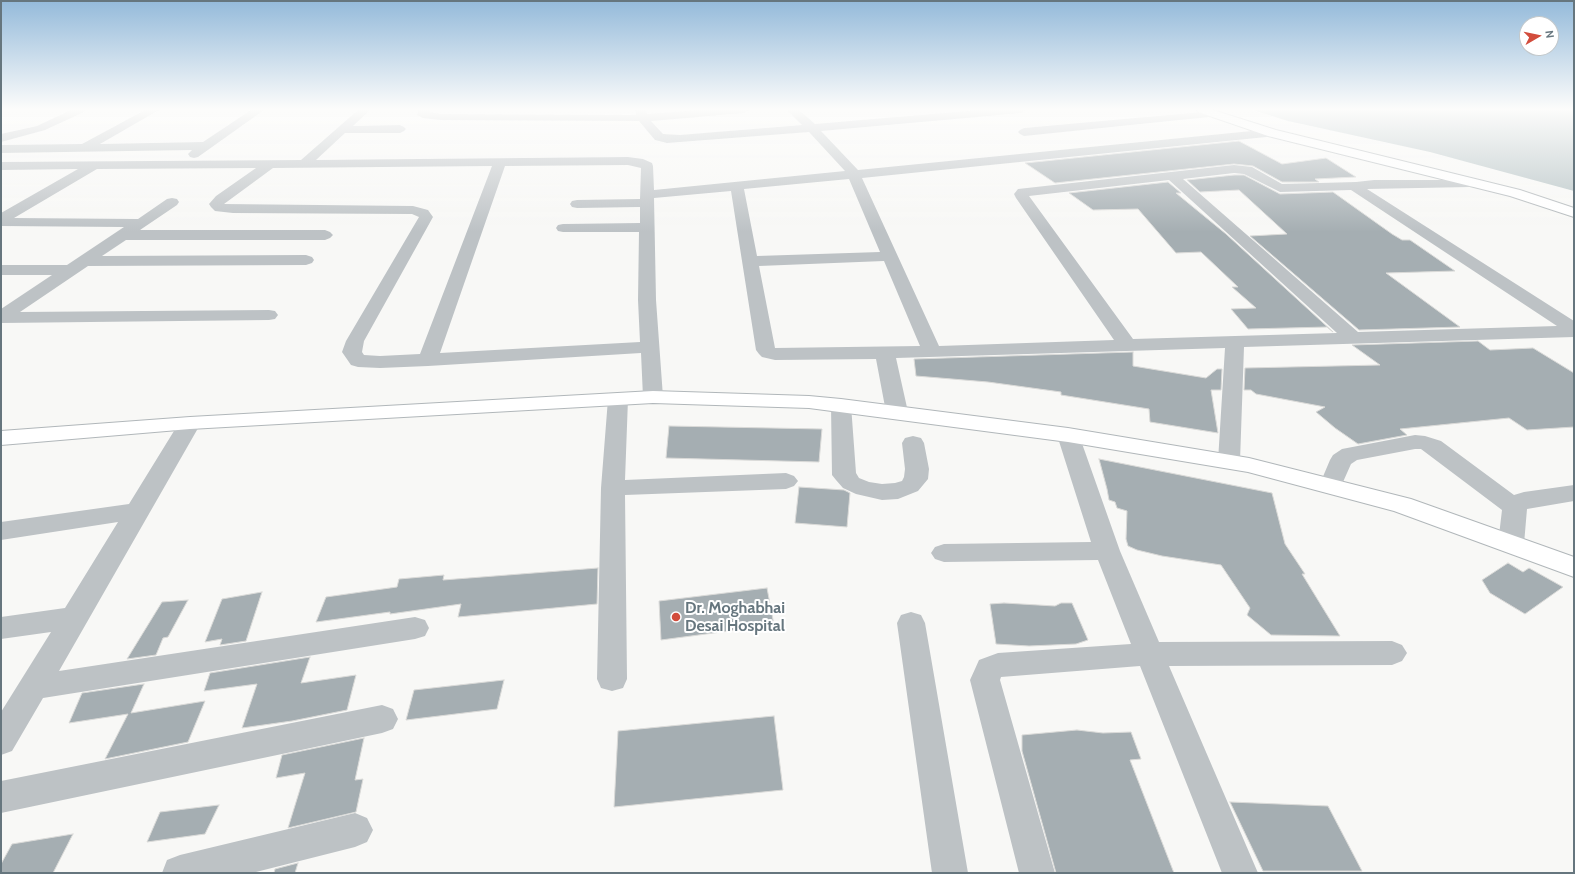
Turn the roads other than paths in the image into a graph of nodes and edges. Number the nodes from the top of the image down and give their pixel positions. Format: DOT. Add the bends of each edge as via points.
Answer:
graph roads {
  1 [pos="78,151"];
  2 [pos="198,151"];
  3 [pos="319,151"];
  4 [pos="833,151"];
  5 [pos="1051,151"];
  6 [pos="1089,151"];
  7 [pos="1342,151"];
  8 [pos="1056,154"];
  9 [pos="500,163"];
  10 [pos="178,164"];
  11 [pos="270,164"];
  12 [pos="304,164"];
  13 [pos="52,165"];
  14 [pos="94,165"];
  15 [pos="1,166"];
  16 [pos="854,174"];
  17 [pos="1172,176"];
  18 [pos="1470,183"];
  19 [pos="737,186"];
  20 [pos="1356,186"];
  21 [pos="647,199"];
  22 [pos="172,202"];
  23 [pos="577,204"];
  24 [pos="1574,213"];
  25 [pos="1,221"];
  26 [pos="141,223"];
  27 [pos="647,227"];
  28 [pos="563,228"];
  29 [pos="123,234"];
  30 [pos="325,235"];
  31 [pos="891,256"];
  32 [pos="306,260"];
  33 [pos="750,261"];
  34 [pos="77,266"];
  35 [pos="1,270"];
  36 [pos="269,315"];
  37 [pos="1,318"];
  38 [pos="1574,330"];
  39 [pos="1355,339"];
  40 [pos="1235,342"];
  41 [pos="1128,345"];
  42 [pos="650,347"];
  43 [pos="932,351"];
  44 [pos="885,353"];
  45 [pos="428,360"];
  46 [pos="652,397"];
  47 [pos="618,399"];
  48 [pos="841,405"];
  49 [pos="897,412"];
  50 [pos="190,423"];
  51 [pos="1068,435"];
  52 [pos="1,438"];
  53 [pos="913,443"];
  54 [pos="1230,462"];
  55 [pos="786,482"];
  56 [pos="1331,486"];
  57 [pos="613,488"];
  58 [pos="1574,493"];
  59 [pos="1514,507"];
  60 [pos="138,511"];
  61 [pos="1,531"];
  62 [pos="1511,544"];
  63 [pos="1107,551"];
  64 [pos="944,553"];
  65 [pos="1574,567"];
  66 [pos="74,618"];
  67 [pos="911,623"];
  68 [pos="1,628"];
  69 [pos="415,628"];
  70 [pos="1392,653"];
  71 [pos="1148,654"];
  72 [pos="612,680"];
  73 [pos="33,687"];
  74 [pos="382,719"];
  75 [pos="1,740"];
  76 [pos="1,797"];
  77 [pos="355,830"];
  78 [pos="180,873"];
  79 [pos="950,873"];
  80 [pos="1037,873"];
  81 [pos="1240,873"];
  1 -- 13 [label="street"];
  2 -- 10 [label="street"];
  3 -- 12 [label="street"];
  4 -- 16 [label="street"];
  5 -- 8 [label="street"];
  6 -- 8 [label="street"];
  7 -- 18 [label="main road"];
  8 -- 16 [label="street"];
  9 -- 12 [label="street"];
  9 -- 21 [label="street" via="638,162 647,166"];
  9 -- 45 [label="street"];
  10 -- 11 [label="street"];
  10 -- 14 [label="street"];
  11 -- 12 [label="street"];
  11 -- 45 [label="street" via="216,204 220,208 233,209 423,212 426,217 355,341 352,352 358,361"];
  13 -- 14 [label="street"];
  13 -- 15 [label="street"];
  14 -- 25 [label="street"];
  16 -- 19 [label="street"];
  16 -- 31 [label="street"];
  17 -- 20 [label="street" via="1242,169 1280,188"];
  17 -- 39 [label="street"];
  17 -- 41 [label="street" via="1021,194"];
  18 -- 20 [label="street"];
  18 -- 24 [label="main road"];
  19 -- 21 [label="street"];
  19 -- 33 [label="street"];
  20 -- 38 [label="street" via="1361,193"];
  21 -- 23 [label="street"];
  21 -- 27 [label="street"];
  22 -- 26 [label="street"];
  25 -- 26 [label="street"];
  26 -- 29 [label="street"];
  27 -- 28 [label="street"];
  27 -- 42 [label="street"];
  29 -- 30 [label="street"];
  29 -- 34 [label="street"];
  31 -- 33 [label="street"];
  31 -- 43 [label="street"];
  32 -- 34 [label="street"];
  33 -- 44 [label="street" via="766,350 769,353"];
  34 -- 35 [label="street"];
  34 -- 37 [label="street"];
  36 -- 37 [label="street"];
  38 -- 39 [label="street"];
  39 -- 40 [label="street"];
  40 -- 41 [label="street"];
  40 -- 54 [label="street"];
  41 -- 43 [label="street"];
  42 -- 45 [label="street"];
  42 -- 46 [label="street"];
  43 -- 44 [label="street"];
  44 -- 49 [label="street"];
  46 -- 47 [label="main road"];
  46 -- 48 [label="main road"];
  47 -- 50 [label="main road"];
  47 -- 57 [label="street"];
  48 -- 49 [label="main road"];
  48 -- 53 [label="street" via="844,475 851,483 864,489 882,492 898,491 910,486 916,479 917,469"];
  49 -- 51 [label="main road"];
  50 -- 52 [label="main road"];
  50 -- 60 [label="street"];
  51 -- 54 [label="main road"];
  51 -- 63 [label="street"];
  54 -- 56 [label="main road"];
  55 -- 57 [label="street"];
  56 -- 59 [label="street" via="1341,460 1350,454 1415,442 1425,443 1433,446"];
  56 -- 62 [label="main road" via="1402,505"];
  57 -- 72 [label="street"];
  58 -- 59 [label="street" via="1524,500"];
  59 -- 62 [label="street"];
  60 -- 61 [label="street"];
  60 -- 66 [label="street"];
  62 -- 65 [label="main road"];
  63 -- 64 [label="street"];
  63 -- 71 [label="street"];
  66 -- 68 [label="street"];
  66 -- 73 [label="street"];
  67 -- 79 [label="street"];
  69 -- 73 [label="street"];
  70 -- 71 [label="street"];
  71 -- 80 [label="street" via="998,664 990,669 985,680"];
  71 -- 81 [label="street"];
  73 -- 75 [label="street"];
  74 -- 76 [label="street"];
  77 -- 78 [label="street"];
}
